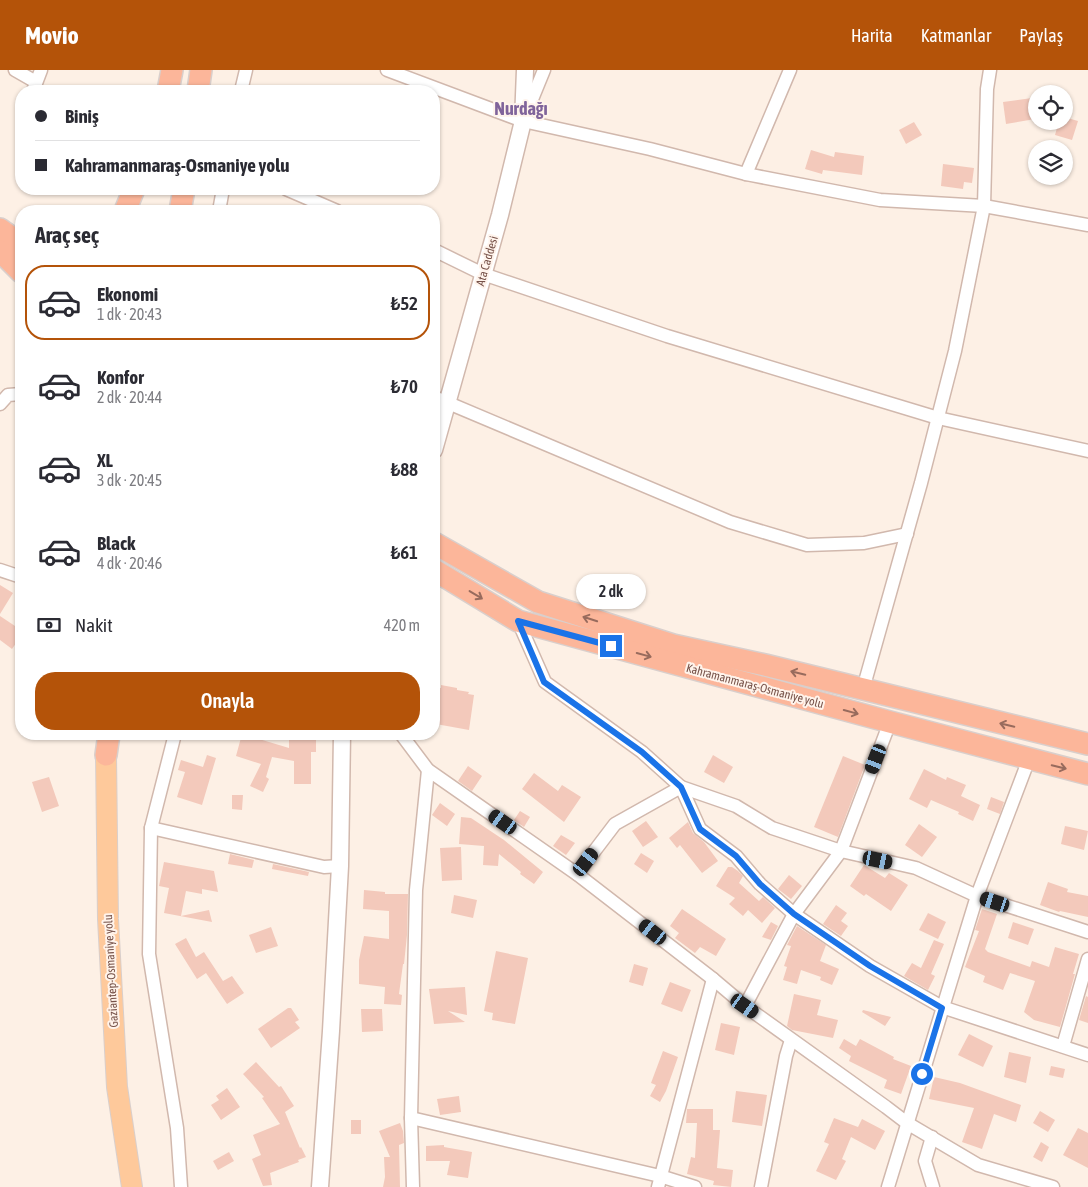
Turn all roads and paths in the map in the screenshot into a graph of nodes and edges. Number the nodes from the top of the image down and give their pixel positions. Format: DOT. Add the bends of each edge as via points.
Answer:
graph roads {
  1 [pos="15,70"];
  2 [pos="172,70"];
  3 [pos="201,70"];
  4 [pos="246,70"];
  5 [pos="387,70"];
  6 [pos="525,70"];
  7 [pos="544,70"];
  8 [pos="790,70"];
  9 [pos="990,70"];
  10 [pos="37,81"];
  11 [pos="169,85"];
  12 [pos="199,85"];
  13 [pos="242,85"];
  14 [pos="427,85"];
  15 [pos="440,90"];
  16 [pos="523,121"];
  17 [pos="746,174"];
  18 [pos="300,195"];
  19 [pos="322,205"];
  20 [pos="984,206"];
  21 [pos="1088,225"];
  22 [pos="0,229"];
  23 [pos="15,240"];
  24 [pos="0,251"];
  25 [pos="440,253"];
  26 [pos="15,266"];
  27 [pos="483,274"];
  28 [pos="441,399"];
  29 [pos="938,418"];
  30 [pos="1088,451"];
  31 [pos="907,534"];
  32 [pos="440,547"];
  33 [pos="0,570"];
  34 [pos="440,574"];
  35 [pos="15,575"];
  36 [pos="518,621"];
  37 [pos="863,689"];
  38 [pos="890,722"];
  39 [pos="173,740"];
  40 [pos="342,740"];
  41 [pos="406,740"];
  42 [pos="107,741"];
  43 [pos="1088,744"];
  44 [pos="1029,759"];
  45 [pos="428,770"];
  46 [pos="1088,774"];
  47 [pos="681,787"];
  48 [pos="151,828"];
  49 [pos="841,851"];
  50 [pos="340,866"];
  51 [pos="577,874"];
  52 [pos="976,896"];
  53 [pos="794,914"];
  54 [pos="1088,932"];
  55 [pos="1088,959"];
  56 [pos="713,979"];
  57 [pos="745,1006"];
  58 [pos="942,1008"];
  59 [pos="792,1040"];
  60 [pos="1063,1046"];
  61 [pos="1088,1055"];
  62 [pos="411,1118"];
  63 [pos="906,1123"];
  64 [pos="932,1137"];
  65 [pos="659,1182"];
  66 [pos="132,1187"];
  67 [pos="180,1187"];
  68 [pos="320,1187"];
  69 [pos="413,1187"];
  70 [pos="695,1187"];
  71 [pos="761,1187"];
  72 [pos="888,1187"];
  73 [pos="933,1187"];
  74 [pos="1053,1187"];
  1 -- 10 [label="street"];
  2 -- 11 [label="highway"];
  3 -- 12 [label="highway"];
  4 -- 13 [label="street"];
  5 -- 14 [label="street"];
  6 -- 16 [label="street, Ata Caddesi"];
  7 -- 16 [label="street"];
  8 -- 17 [label="street"];
  9 -- 20 [label="street"];
  15 -- 16 [label="street"];
  16 -- 17 [label="street"];
  16 -- 27 [label="street, Ata Caddesi"];
  17 -- 20 [label="street" via="880,200"];
  18 -- 19 [label="street"];
  20 -- 21 [label="street"];
  20 -- 29 [label="street"];
  22 -- 23 [label="highway"];
  24 -- 26 [label="highway"];
  25 -- 27 [label="street"];
  27 -- 28 [label="street, Ata Caddesi"];
  27 -- 29 [label="street" via="667,336"];
  28 -- 31 [label="street" via="730,522 807,545 864,543"];
  29 -- 30 [label="street"];
  29 -- 31 [label="street"];
  31 -- 37 [label="street"];
  37 -- 32 [label="highway, Kahramanmaraş-Osmaniye yolu, one-way" via="673,645 538,602"];
  33 -- 35 [label="street"];
  34 -- 36 [label="highway, Kahramanmaraş-Osmaniye yolu, one-way"];
  36 -- 38 [label="highway, Kahramanmaraş-Osmaniye yolu, one-way"];
  36 -- 47 [label="street" via="544,682 642,752"];
  43 -- 37 [label="highway, Kahramanmaraş-Osmaniye yolu, one-way"];
  38 -- 44 [label="highway, Kahramanmaraş-Osmaniye yolu"];
  38 -- 49 [label="street"];
  39 -- 48 [label="street"];
  40 -- 50 [label="street"];
  41 -- 45 [label="street"];
  42 -- 66 [label="main road, Gaziantep-Osmaniye yolu" via="108,919 117,1087"];
  44 -- 46 [label="highway, Kahramanmaraş-Osmaniye yolu, one-way"];
  44 -- 52 [label="street"];
  45 -- 51 [label="street"];
  45 -- 62 [label="street" via="416,890"];
  47 -- 49 [label="street" via="736,806 772,828"];
  47 -- 51 [label="street" via="614,824"];
  47 -- 53 [label="street" via="700,829 736,856 760,884"];
  48 -- 50 [label="street" via="324,867"];
  48 -- 67 [label="street" via="149,954 177,1128"];
  49 -- 52 [label="street" via="916,868"];
  49 -- 53 [label="street"];
  50 -- 68 [label="street"];
  51 -- 56 [label="street"];
  52 -- 54 [label="street"];
  52 -- 58 [label="street"];
  53 -- 57 [label="street"];
  53 -- 58 [label="street" via="870,966"];
  55 -- 60 [label="street"];
  56 -- 57 [label="street"];
  56 -- 65 [label="street"];
  57 -- 59 [label="street"];
  58 -- 60 [label="street"];
  58 -- 63 [label="street"];
  59 -- 63 [label="street"];
  59 -- 71 [label="street" via="784,1065"];
  60 -- 61 [label="street"];
  62 -- 65 [label="street"];
  62 -- 69 [label="street"];
  63 -- 64 [label="street"];
  63 -- 72 [label="street"];
  64 -- 73 [label="street" via="925,1162"];
  64 -- 74 [label="street" via="978,1164"];
  65 -- 70 [label="street"];
}
